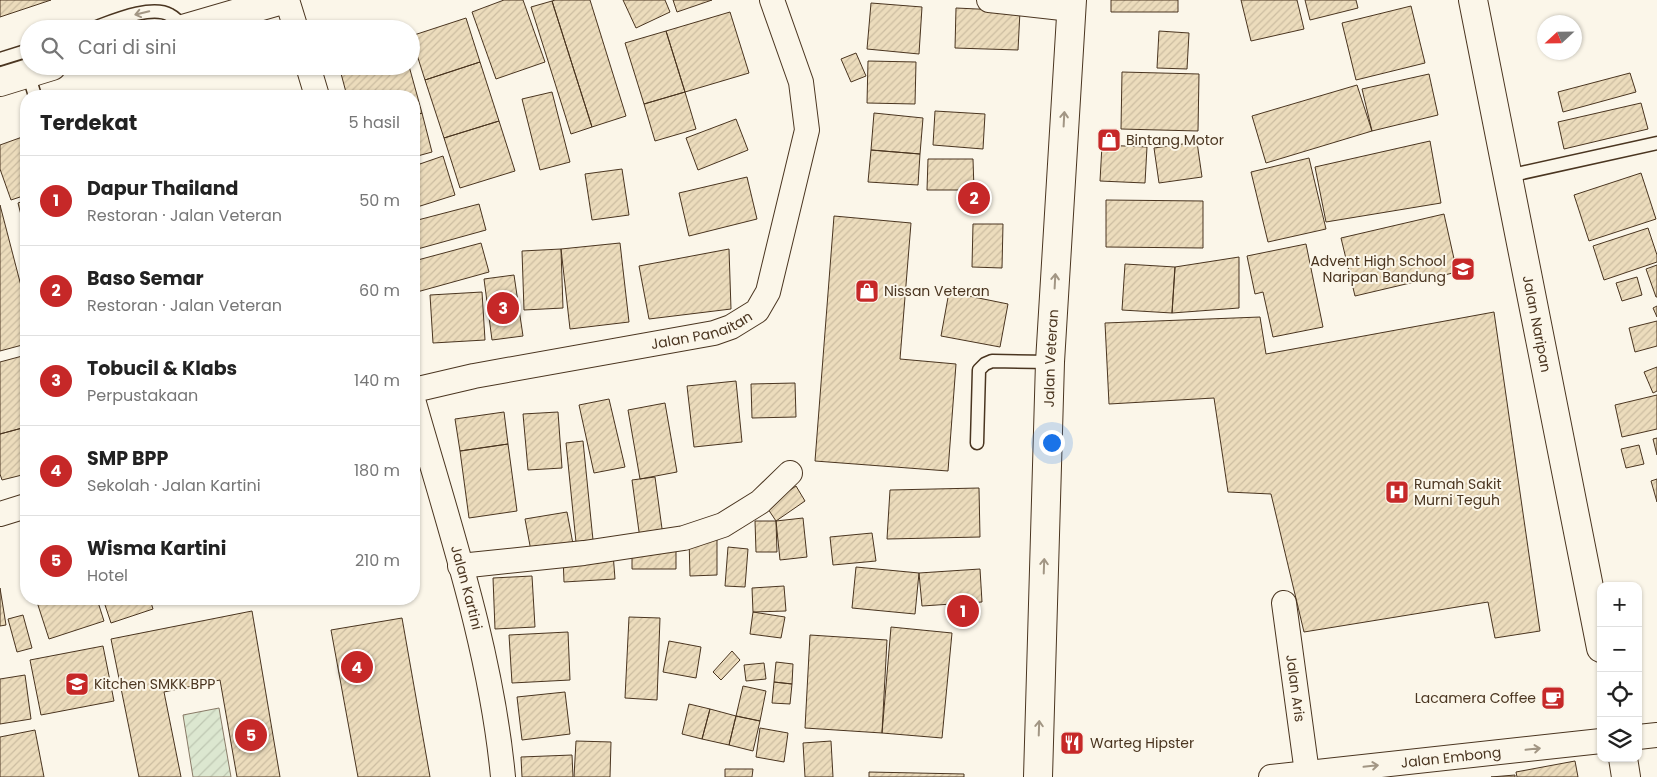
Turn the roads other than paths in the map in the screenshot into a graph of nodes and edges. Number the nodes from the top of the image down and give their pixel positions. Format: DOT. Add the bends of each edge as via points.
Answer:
graph roads {
  1 [pos="282,0"];
  2 [pos="287,0"];
  3 [pos="772,0"];
  4 [pos="989,0"];
  5 [pos="1473,0"];
  6 [pos="1071,4"];
  7 [pos="116,20"];
  8 [pos="178,20"];
  9 [pos="214,20"];
  10 [pos="293,20"];
  11 [pos="0,59"];
  12 [pos="20,66"];
  13 [pos="23,75"];
  14 [pos="311,75"];
  15 [pos="0,82"];
  16 [pos="315,90"];
  17 [pos="1657,143"];
  18 [pos="1508,176"];
  19 [pos="1050,362"];
  20 [pos="420,389"];
  21 [pos="420,424"];
  22 [pos="977,442"];
  23 [pos="790,473"];
  24 [pos="20,508"];
  25 [pos="0,514"];
  26 [pos="460,566"];
  27 [pos="1284,603"];
  28 [pos="1597,628"];
  29 [pos="1657,736"];
  30 [pos="1642,737"];
  31 [pos="1597,741"];
  32 [pos="1623,762"];
  33 [pos="1307,773"];
  34 [pos="503,777"];
  35 [pos="1038,777"];
  36 [pos="1271,777"];
  37 [pos="1626,777"];
  1 -- 9 [label="main road"];
  2 -- 10 [label="street"];
  3 -- 20 [label="street, Jalan Panaitan" via="801,82 807,130 768,292 757,311 714,333"];
  4 -- 6 [label="street"];
  5 -- 18 [label="main road, Jalan Naripan"];
  19 -- 6 [label="main road, Jalan Veteran, one-way"];
  8 -- 7 [label="lane, one-way" via="152,10"];
  11 -- 12 [label="lane"];
  13 -- 15 [label="main road"];
  14 -- 16 [label="street"];
  17 -- 18 [label="lane"];
  18 -- 28 [label="main road, Jalan Naripan"];
  19 -- 22 [label="lane" via="992,361 979,370"];
  35 -- 19 [label="main road, Jalan Veteran, one-way"];
  21 -- 26 [label="street, Jalan Kartini"];
  23 -- 26 [label="street" via="760,502 723,525 684,538"];
  24 -- 25 [label="street"];
  26 -- 34 [label="street, Jalan Kartini" via="481,642 499,735"];
  27 -- 33 [label="street, Jalan Aris"];
  29 -- 30 [label="street"];
  33 -- 31 [label="street, Jalan Embong, one-way"];
  32 -- 37 [label="main road"];
  33 -- 36 [label="street, Jalan Embong"];
}
